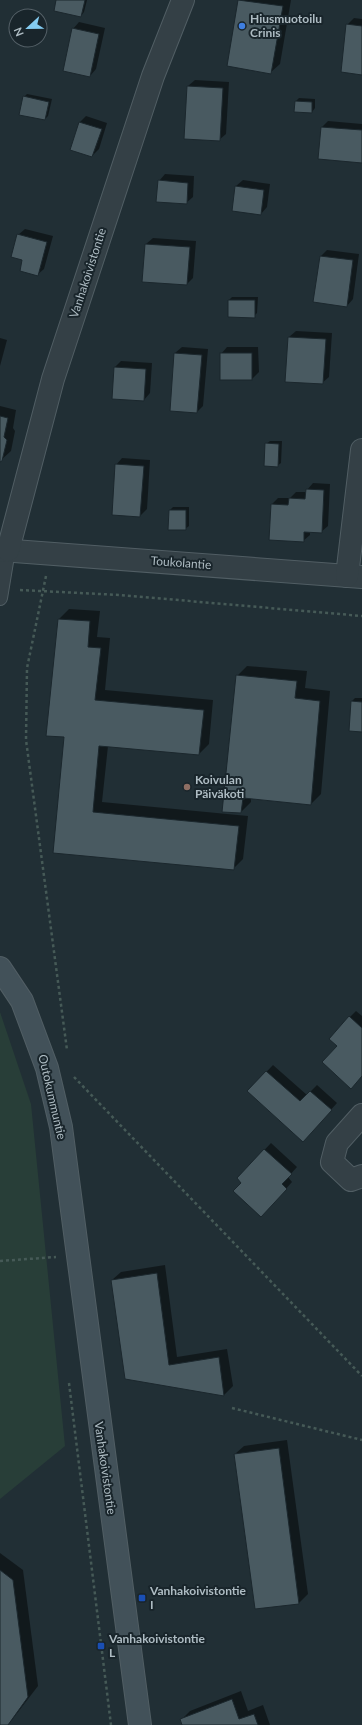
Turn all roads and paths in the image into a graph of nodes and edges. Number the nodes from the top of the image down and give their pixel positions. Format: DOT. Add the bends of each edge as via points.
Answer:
graph roads {
  1 [pos="183,0"];
  2 [pos="362,450"];
  3 [pos="4,550"];
  4 [pos="355,576"];
  5 [pos="1,594"];
  6 [pos="362,616"];
  7 [pos="0,968"];
  8 [pos="70,1072"];
  9 [pos="362,1115"];
  10 [pos="362,1176"];
  11 [pos="71,1210"];
  12 [pos="54,1257"];
  13 [pos="77,1258"];
  14 [pos="0,1261"];
  15 [pos="55,1265"];
  16 [pos="68,1376"];
  17 [pos="362,1376"];
  18 [pos="232,1408"];
  19 [pos="362,1440"];
  20 [pos="110,1725"];
  21 [pos="140,1725"];
  1 -- 3 [label="street, Vanhakoivistontie" via="153,76 58,365"];
  2 -- 4 [label="street"];
  3 -- 4 [label="street, Toukolantie"];
  3 -- 5 [label="lane"];
  5 -- 6 [label="path" via="120,595"];
  7 -- 11 [label="main road, Outokummuntie" via="22,1001 47,1068 61,1127"];
  8 -- 17 [label="path"];
  9 -- 10 [label="street" via="337,1143 332,1162 351,1180"];
  11 -- 13 [label="main road, Vanhakoivistontie"];
  12 -- 13 [label="path"];
  12 -- 14 [label="path"];
  12 -- 15 [label="path"];
  13 -- 21 [label="main road, Vanhakoivistontie"];
  16 -- 20 [label="path"];
  18 -- 19 [label="path"];
}
